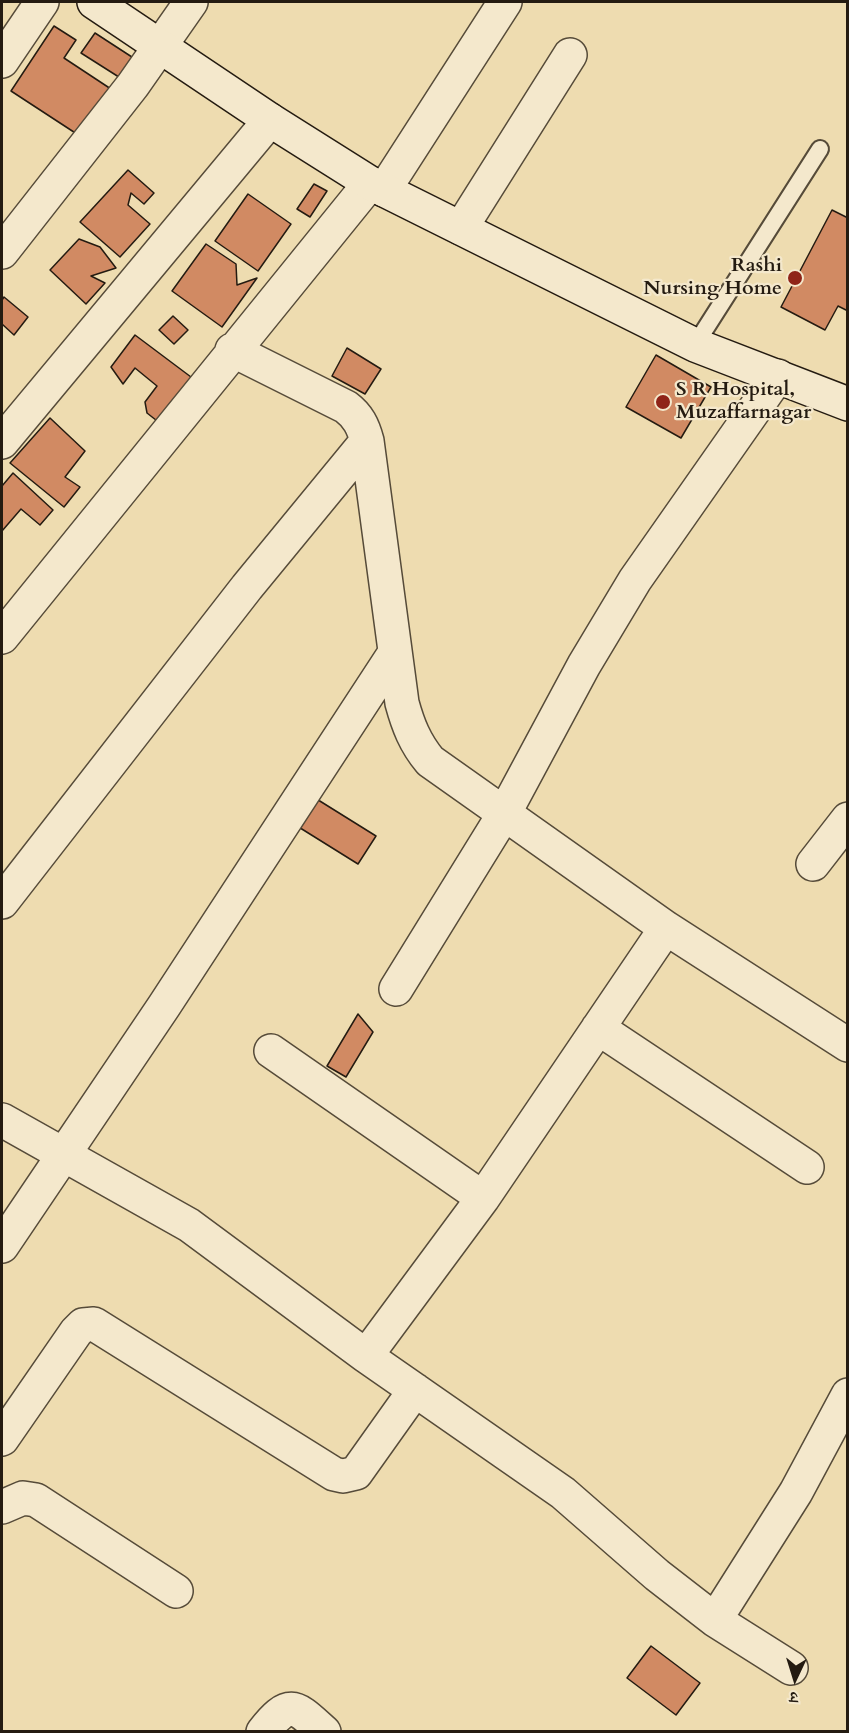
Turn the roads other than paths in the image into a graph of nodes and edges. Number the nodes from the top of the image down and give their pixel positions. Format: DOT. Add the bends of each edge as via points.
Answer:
graph roads {
  1 [pos="42,2"];
  2 [pos="94,2"];
  3 [pos="190,2"];
  4 [pos="505,2"];
  5 [pos="162,46"];
  6 [pos="570,55"];
  7 [pos="2,61"];
  8 [pos="270,120"];
  9 [pos="820,149"];
  10 [pos="377,187"];
  11 [pos="461,228"];
  12 [pos="2,252"];
  13 [pos="695,345"];
  14 [pos="232,350"];
  15 [pos="778,376"];
  16 [pos="848,404"];
  17 [pos="367,441"];
  18 [pos="2,442"];
  19 [pos="2,638"];
  20 [pos="394,654"];
  21 [pos="504,814"];
  22 [pos="848,819"];
  23 [pos="813,864"];
  24 [pos="2,902"];
  25 [pos="666,928"];
  26 [pos="396,989"];
  27 [pos="598,1028"];
  28 [pos="843,1032"];
  29 [pos="271,1051"];
  30 [pos="2,1120"];
  31 [pos="65,1154"];
  32 [pos="807,1167"];
  33 [pos="483,1198"];
  34 [pos="2,1246"];
  35 [pos="366,1356"];
  36 [pos="415,1390"];
  37 [pos="848,1395"];
  38 [pos="2,1439"];
  39 [pos="2,1508"];
  40 [pos="176,1592"];
  41 [pos="715,1620"];
  42 [pos="791,1668"];
  43 [pos="263,1731"];
  44 [pos="324,1731"];
  1 -- 7 [label="street"];
  2 -- 5 [label="street"];
  3 -- 5 [label="street"];
  4 -- 10 [label="street"];
  5 -- 8 [label="street"];
  5 -- 12 [label="street"];
  6 -- 11 [label="street"];
  8 -- 10 [label="street"];
  8 -- 18 [label="street"];
  9 -- 13 [label="lane"];
  10 -- 11 [label="street"];
  10 -- 14 [label="street"];
  11 -- 13 [label="street"];
  13 -- 15 [label="street"];
  14 -- 17 [label="street" via="355,413"];
  14 -- 19 [label="street"];
  15 -- 16 [label="street"];
  15 -- 21 [label="street" via="635,580"];
  17 -- 20 [label="street"];
  17 -- 24 [label="street" via="247,587"];
  20 -- 21 [label="street" via="408,726 419,747 430,761"];
  20 -- 31 [label="street"];
  21 -- 25 [label="street"];
  21 -- 26 [label="street"];
  22 -- 23 [label="street"];
  25 -- 27 [label="street"];
  25 -- 28 [label="street"];
  27 -- 32 [label="street"];
  27 -- 33 [label="street"];
  29 -- 33 [label="street"];
  30 -- 31 [label="street"];
  31 -- 34 [label="street"];
  31 -- 35 [label="street" via="189,1225"];
  33 -- 35 [label="street"];
  35 -- 36 [label="street"];
  36 -- 38 [label="street" via="356,1473 343,1476 94,1324 82,1325"];
  36 -- 41 [label="street" via="563,1493"];
  37 -- 41 [label="street" via="796,1492"];
  39 -- 40 [label="street" via="23,1498 36,1500"];
  41 -- 42 [label="street"];
  43 -- 44 [label="street" via="273,1719 292,1709"];
}
